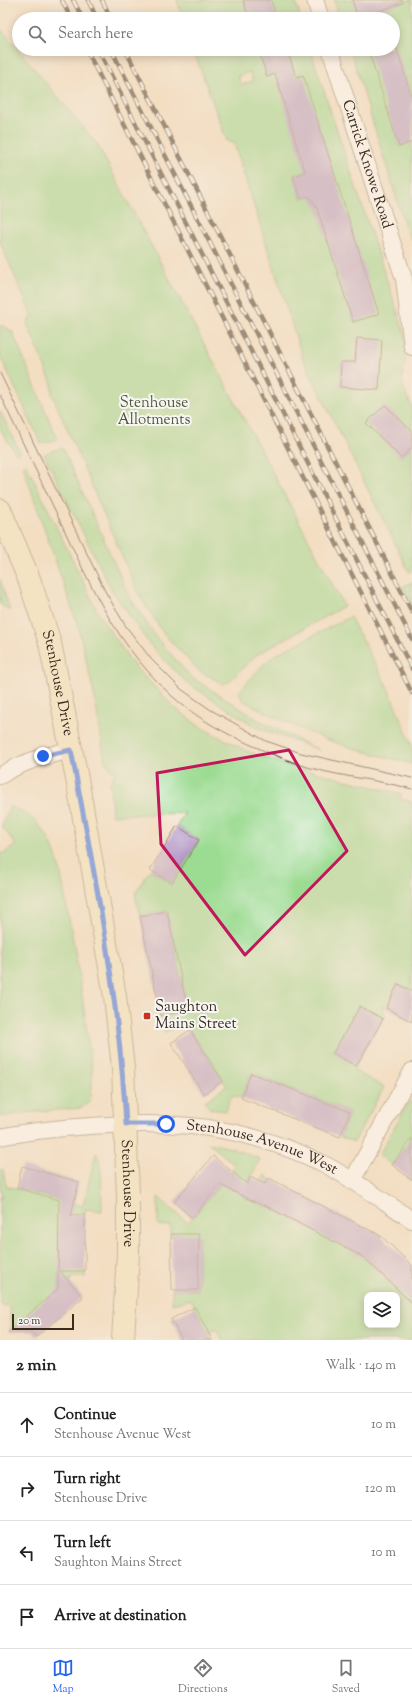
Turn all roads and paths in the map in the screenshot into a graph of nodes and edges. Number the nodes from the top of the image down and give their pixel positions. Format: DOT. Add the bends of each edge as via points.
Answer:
graph roads {
  1 [pos="315,0"];
  2 [pos="319,12"];
  3 [pos="332,56"];
  4 [pos="408,277"];
  5 [pos="412,347"];
  6 [pos="0,510"];
  7 [pos="71,750"];
  8 [pos="0,776"];
  9 [pos="412,1071"];
  10 [pos="126,1124"];
  11 [pos="0,1136"];
  12 [pos="352,1181"];
  13 [pos="412,1220"];
  14 [pos="123,1340"];
  1 -- 2 [label="street"];
  3 -- 4 [label="street, Carrick Knowe Road"];
  4 -- 5 [label="street, Carrick Knowe Road"];
  6 -- 7 [label="street, Stenhouse Drive" via="29,579 50,643"];
  7 -- 8 [label="street" via="15,766"];
  7 -- 10 [label="street, Stenhouse Drive" via="115,996"];
  9 -- 12 [label="street, Stenhouse Avenue West"];
  10 -- 11 [label="street, Stenhouse Avenue West" via="60,1128"];
  10 -- 12 [label="street, Stenhouse Avenue West" via="219,1128 285,1147 321,1163"];
  10 -- 14 [label="street, Stenhouse Drive" via="128,1254"];
  12 -- 13 [label="street, Stenhouse Avenue West"];
}
